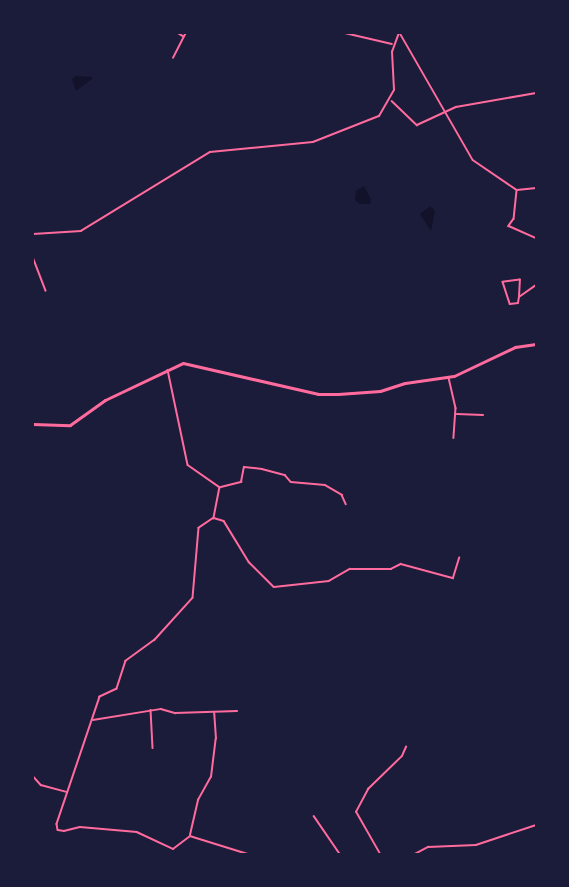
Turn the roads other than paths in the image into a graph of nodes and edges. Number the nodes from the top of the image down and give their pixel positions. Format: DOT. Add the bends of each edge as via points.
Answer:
graph roads {
  1 [pos="178,33"];
  2 [pos="186,33"];
  3 [pos="345,33"];
  4 [pos="400,33"];
  5 [pos="184,36"];
  6 [pos="393,44"];
  7 [pos="173,58"];
  8 [pos="536,93"];
  9 [pos="391,100"];
  10 [pos="448,111"];
  11 [pos="536,188"];
  12 [pos="517,190"];
  13 [pos="33,234"];
  14 [pos="536,238"];
  15 [pos="33,257"];
  16 [pos="536,285"];
  17 [pos="46,291"];
  18 [pos="519,297"];
  19 [pos="536,344"];
  20 [pos="168,369"];
  21 [pos="449,377"];
  22 [pos="455,414"];
  23 [pos="483,415"];
  24 [pos="33,424"];
  25 [pos="454,438"];
  26 [pos="220,487"];
  27 [pos="346,504"];
  28 [pos="214,518"];
  29 [pos="459,558"];
  30 [pos="151,710"];
  31 [pos="237,711"];
  32 [pos="214,712"];
  33 [pos="91,720"];
  34 [pos="406,747"];
  35 [pos="153,748"];
  36 [pos="33,776"];
  37 [pos="68,793"];
  38 [pos="314,816"];
  39 [pos="536,825"];
  40 [pos="190,836"];
  41 [pos="248,854"];
  42 [pos="340,854"];
  43 [pos="380,854"];
  44 [pos="415,854"];
  1 -- 5 [label="street"];
  2 -- 5 [label="street"];
  3 -- 6 [label="street"];
  4 -- 6 [label="street"];
  4 -- 10 [label="street"];
  5 -- 7 [label="street"];
  6 -- 9 [label="street"];
  8 -- 10 [label="street"];
  9 -- 10 [label="street" via="414,125"];
  9 -- 13 [label="street" via="379,116 313,142 210,152 81,231"];
  10 -- 12 [label="street" via="473,160"];
  11 -- 12 [label="street"];
  12 -- 14 [label="street" via="509,226"];
  15 -- 17 [label="street"];
  16 -- 18 [label="street"];
  18 -- 18 [label="street" via="520,280 503,282 510,304 518,303"];
  19 -- 21 [label="main road" via="515,347"];
  20 -- 21 [label="main road" via="196,363 327,394 380,391"];
  20 -- 24 [label="main road" via="98,404 70,425"];
  20 -- 26 [label="street" via="188,465"];
  21 -- 22 [label="street"];
  22 -- 23 [label="street"];
  22 -- 25 [label="street"];
  26 -- 27 [label="street" via="240,482 244,467 262,469 291,482 325,485 342,495"];
  26 -- 28 [label="street"];
  28 -- 29 [label="street" via="224,520 249,562 274,587 328,581 350,569 391,569 401,564 453,578"];
  28 -- 33 [label="street" via="199,528 193,598 155,640 126,661 120,672 120,686 100,697"];
  30 -- 32 [label="street"];
  30 -- 33 [label="street"];
  30 -- 35 [label="street"];
  31 -- 32 [label="street"];
  32 -- 40 [label="street" via="216,739 211,777 198,800"];
  33 -- 37 [label="street"];
  34 -- 43 [label="street" via="402,756 368,789 356,812"];
  36 -- 37 [label="street" via="41,785"];
  37 -- 40 [label="street" via="58,830 80,827 137,832 173,849"];
  38 -- 42 [label="street"];
  39 -- 44 [label="street" via="476,845 428,847"];
  40 -- 41 [label="street"];
}
